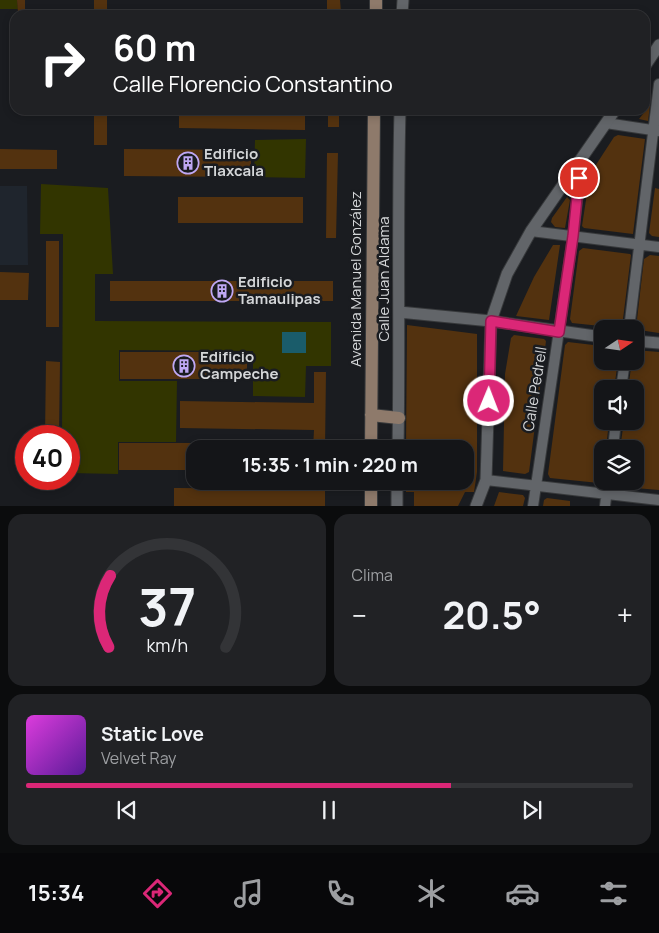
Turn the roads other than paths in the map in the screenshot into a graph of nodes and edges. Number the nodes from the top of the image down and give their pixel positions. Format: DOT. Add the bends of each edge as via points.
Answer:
graph roads {
  1 [pos="659,45"];
  2 [pos="650,58"];
  3 [pos="659,84"];
  4 [pos="374,115"];
  5 [pos="400,115"];
  6 [pos="612,115"];
  7 [pos="606,123"];
  8 [pos="657,131"];
  9 [pos="582,159"];
  10 [pos="531,231"];
  11 [pos="573,236"];
  12 [pos="640,244"];
  13 [pos="659,248"];
  14 [pos="399,312"];
  15 [pos="630,320"];
  16 [pos="491,321"];
  17 [pos="559,332"];
  18 [pos="594,336"];
  19 [pos="644,342"];
  20 [pos="659,343"];
  21 [pos="371,414"];
  22 [pos="398,418"];
  23 [pos="371,440"];
  24 [pos="398,440"];
  25 [pos="486,480"];
  26 [pos="535,486"];
  27 [pos="371,490"];
  28 [pos="397,490"];
  29 [pos="607,490"];
  30 [pos="606,495"];
  31 [pos="659,500"];
  32 [pos="370,506"];
  33 [pos="397,506"];
  34 [pos="476,506"];
  35 [pos="533,506"];
  36 [pos="605,506"];
  1 -- 2 [label="street"];
  3 -- 8 [label="street"];
  4 -- 21 [label="main road, Avenida Manuel González"];
  5 -- 14 [label="street, Calle Juan Aldama"];
  6 -- 7 [label="street"];
  7 -- 8 [label="street"];
  7 -- 9 [label="street"];
  8 -- 12 [label="street"];
  9 -- 10 [label="street"];
  9 -- 11 [label="street, Calle Pedrell"];
  10 -- 11 [label="street"];
  10 -- 16 [label="street" via="507,274"];
  11 -- 12 [label="street"];
  11 -- 17 [label="street, Calle Pedrell"];
  12 -- 13 [label="street"];
  12 -- 15 [label="street"];
  14 -- 16 [label="street"];
  14 -- 22 [label="street, Calle Juan Aldama"];
  16 -- 17 [label="street"];
  16 -- 25 [label="street"];
  17 -- 18 [label="street"];
  17 -- 26 [label="street, Calle Pedrell"];
  19 -- 20 [label="street"];
  21 -- 22 [label="main road"];
  21 -- 23 [label="main road, Avenida Manuel González"];
  22 -- 24 [label="street, Calle Juan Aldama"];
  25 -- 26 [label="street"];
  25 -- 34 [label="street"];
  26 -- 30 [label="street"];
  26 -- 35 [label="street, Calle Pedrell"];
  27 -- 32 [label="main road"];
  28 -- 33 [label="street"];
  29 -- 30 [label="street"];
  30 -- 31 [label="street"];
  30 -- 36 [label="street"];
}
